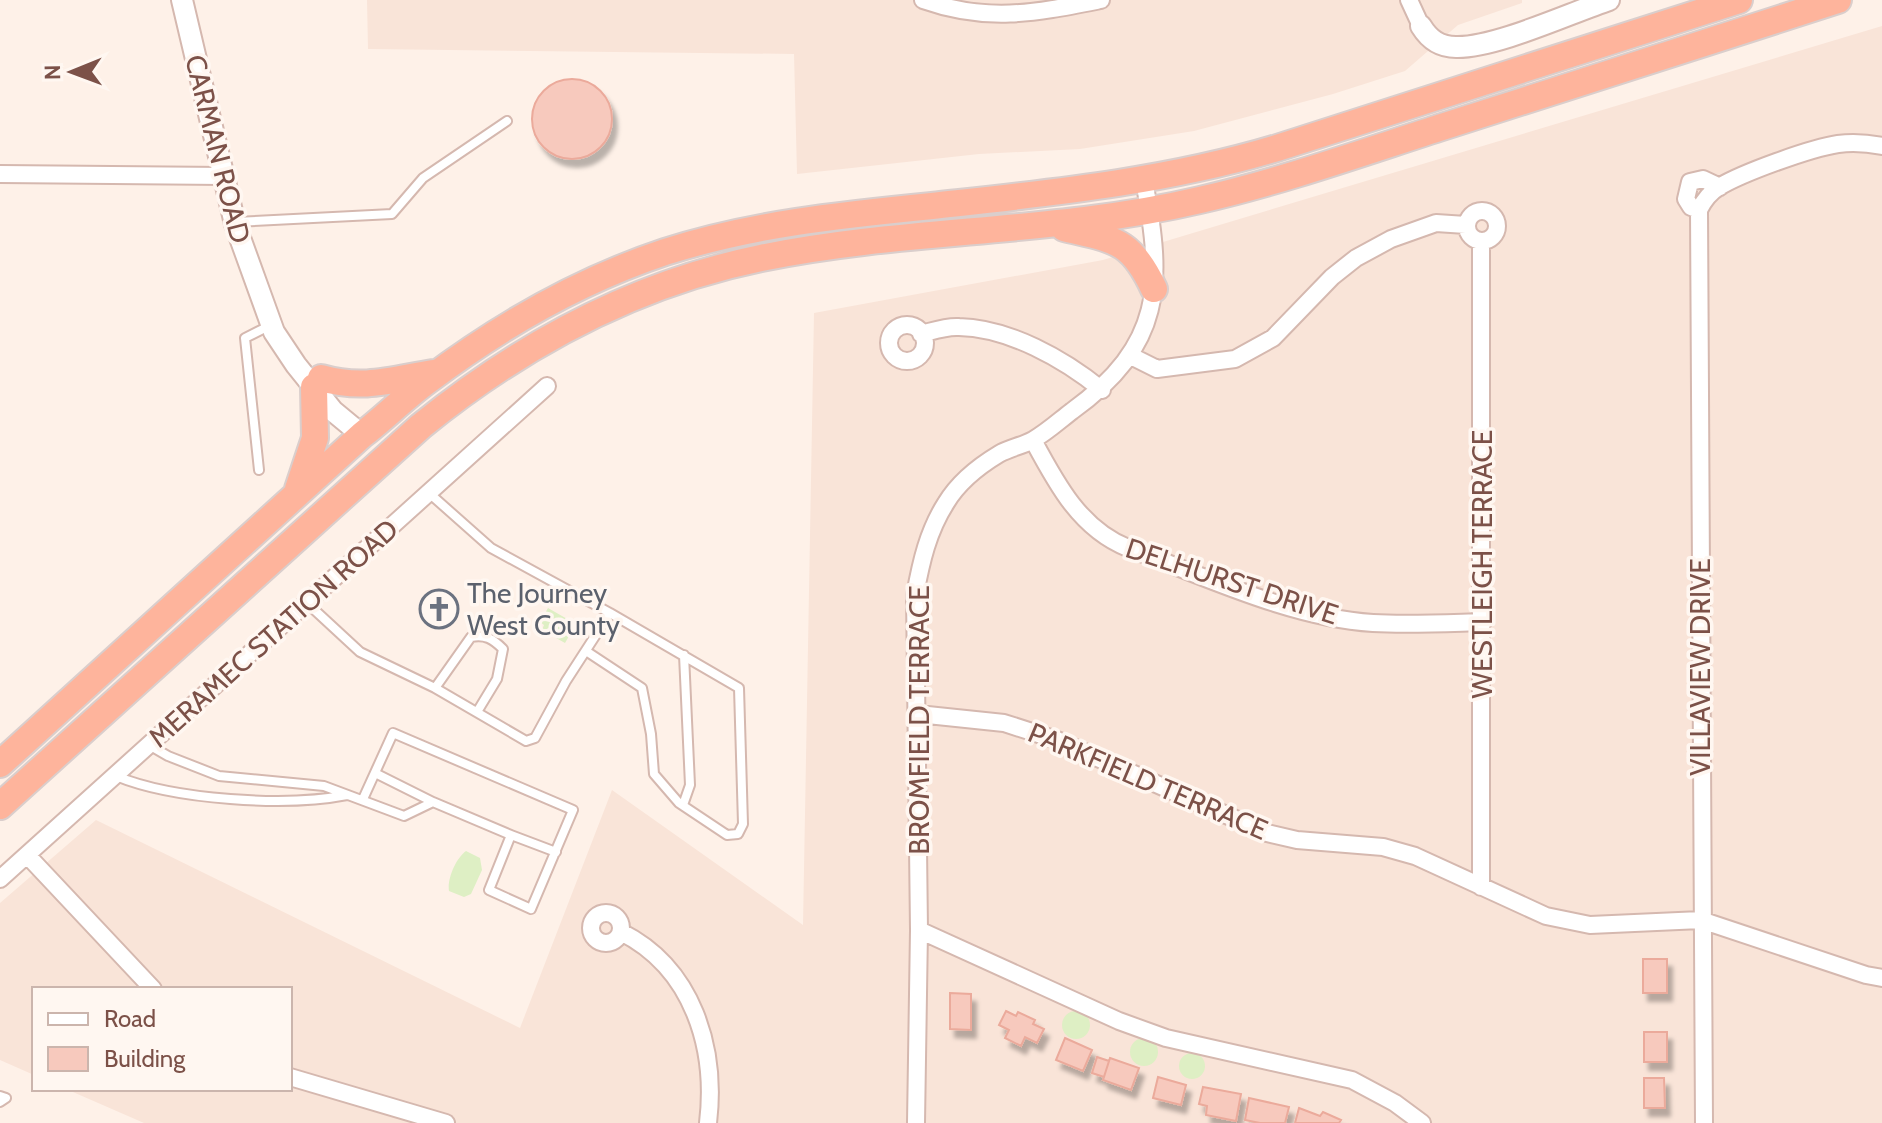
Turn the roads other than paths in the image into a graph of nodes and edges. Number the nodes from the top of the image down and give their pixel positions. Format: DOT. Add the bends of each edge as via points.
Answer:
graph roads {
  1 [pos="182,0"];
  2 [pos="923,0"];
  3 [pos="1101,0"];
  4 [pos="1409,0"];
  5 [pos="1609,0"];
  6 [pos="1739,0"];
  7 [pos="1838,0"];
  8 [pos="1421,26"];
  9 [pos="507,121"];
  10 [pos="1882,146"];
  11 [pos="0,174"];
  12 [pos="224,176"];
  13 [pos="1144,181"];
  14 [pos="1149,211"];
  15 [pos="234,222"];
  16 [pos="1045,224"];
  17 [pos="1466,225"];
  18 [pos="1481,242"];
  19 [pos="1154,289"];
  20 [pos="262,295"];
  21 [pos="272,325"];
  22 [pos="921,334"];
  23 [pos="1131,356"];
  24 [pos="440,371"];
  25 [pos="317,382"];
  26 [pos="547,386"];
  27 [pos="1102,390"];
  28 [pos="362,435"];
  29 [pos="1033,440"];
  30 [pos="382,460"];
  31 [pos="259,470"];
  32 [pos="429,492"];
  33 [pos="295,498"];
  34 [pos="307,602"];
  35 [pos="610,613"];
  36 [pos="1483,622"];
  37 [pos="586,651"];
  38 [pos="684,655"];
  39 [pos="435,688"];
  40 [pos="477,712"];
  41 [pos="918,714"];
  42 [pos="149,745"];
  43 [pos="0,764"];
  44 [pos="375,773"];
  45 [pos="115,775"];
  46 [pos="348,795"];
  47 [pos="363,799"];
  48 [pos="433,802"];
  49 [pos="683,805"];
  50 [pos="0,806"];
  51 [pos="511,835"];
  52 [pos="556,852"];
  53 [pos="27,855"];
  54 [pos="0,879"];
  55 [pos="1481,887"];
  56 [pos="1701,920"];
  57 [pos="919,930"];
  58 [pos="621,932"];
  59 [pos="1882,978"];
  60 [pos="151,987"];
  61 [pos="292,1078"];
  62 [pos="0,1096"];
  63 [pos="0,1102"];
  64 [pos="446,1123"];
  65 [pos="708,1123"];
  66 [pos="916,1123"];
  67 [pos="1422,1123"];
  68 [pos="1704,1123"];
  1 -- 12 [label="street, CARMAN ROAD"];
  2 -- 3 [label="street" via="993,16"];
  4 -- 8 [label="street"];
  5 -- 8 [label="street" via="1502,38 1455,47 1429,39"];
  6 -- 13 [label="highway" via="1277,148"];
  7 -- 14 [label="highway" via="1242,191"];
  9 -- 15 [label="lane" via="423,178 392,214"];
  10 -- 56 [label="street, VILLAVIEW DRIVE" via="1836,144 1791,158 1720,187 1705,197 1699,210"];
  11 -- 12 [label="street"];
  12 -- 15 [label="street, CARMAN ROAD"];
  13 -- 14 [label="street, BROMFIELD TERRACE"];
  13 -- 24 [label="highway" via="823,217 717,237 565,294"];
  14 -- 16 [label="highway"];
  14 -- 19 [label="street, BROMFIELD TERRACE"];
  15 -- 20 [label="street, CARMAN ROAD"];
  16 -- 19 [label="highway" via="1128,248"];
  16 -- 30 [label="highway" via="760,258 654,289 508,361"];
  17 -- 18 [label="street" via="1472,238"];
  17 -- 18 [label="street" via="1479,211 1493,216 1494,235"];
  17 -- 23 [label="street" via="1436,223 1356,258 1273,338 1235,359 1157,369"];
  18 -- 36 [label="street, WESTLEIGH TERRACE"];
  19 -- 23 [label="street, BROMFIELD TERRACE"];
  20 -- 21 [label="street, CARMAN ROAD"];
  20 -- 25 [label="street, CARMAN ROAD"];
  21 -- 25 [label="street, CARMAN ROAD" via="296,365"];
  21 -- 31 [label="lane" via="245,338"];
  22 -- 27 [label="street" via="956,326 999,335 1057,357"];
  23 -- 27 [label="street, BROMFIELD TERRACE"];
  24 -- 25 [label="highway" via="364,386"];
  24 -- 28 [label="highway"];
  25 -- 28 [label="street, CARMAN ROAD" via="333,411"];
  25 -- 33 [label="highway" via="315,438"];
  26 -- 32 [label="street, MERAMEC STATION ROAD"];
  27 -- 29 [label="street, BROMFIELD TERRACE"];
  28 -- 30 [label="street, CARMAN ROAD"];
  28 -- 33 [label="highway"];
  29 -- 36 [label="street, DELHURST DRIVE" via="1077,513 1115,543 1296,608 1346,619"];
  29 -- 41 [label="street, BROMFIELD TERRACE" via="1000,453 966,479 931,531 915,595"];
  30 -- 50 [label="highway"];
  32 -- 34 [label="street, MERAMEC STATION ROAD"];
  32 -- 35 [label="lane" via="491,548"];
  33 -- 43 [label="highway"];
  34 -- 39 [label="lane" via="360,652"];
  34 -- 42 [label="street, MERAMEC STATION ROAD"];
  35 -- 37 [label="lane"];
  35 -- 38 [label="lane"];
  36 -- 55 [label="street, WESTLEIGH TERRACE"];
  37 -- 40 [label="lane" via="535,738 526,741"];
  37 -- 49 [label="lane" via="642,688 654,774"];
  38 -- 49 [label="lane" via="690,785"];
  38 -- 49 [label="lane" via="739,688 743,824 738,834 727,835"];
  39 -- 40 [label="lane"];
  39 -- 40 [label="lane" via="471,637 494,640 503,649 497,679"];
  41 -- 55 [label="street, PARKFIELD TERRACE" via="1004,723 1057,740 1267,833 1383,847"];
  41 -- 57 [label="street, BROMFIELD TERRACE"];
  42 -- 45 [label="street, MERAMEC STATION ROAD"];
  42 -- 46 [label="lane" via="219,776 324,786"];
  44 -- 47 [label="lane"];
  44 -- 48 [label="lane"];
  44 -- 52 [label="lane" via="393,733 573,810"];
  45 -- 46 [label="lane" via="168,791 222,797 320,800"];
  45 -- 53 [label="street, MERAMEC STATION ROAD"];
  46 -- 47 [label="lane"];
  47 -- 48 [label="lane" via="404,816"];
  48 -- 51 [label="lane"];
  51 -- 52 [label="lane"];
  51 -- 52 [label="lane" via="489,890 531,909"];
  53 -- 54 [label="street, MERAMEC STATION ROAD"];
  53 -- 60 [label="street"];
  55 -- 56 [label="street, PARKFIELD TERRACE" via="1546,916 1590,925"];
  56 -- 59 [label="street, PARKFIELD TERRACE"];
  56 -- 68 [label="street, VILLAVIEW DRIVE"];
  57 -- 66 [label="street, BROMFIELD TERRACE"];
  57 -- 67 [label="street" via="1166,1038 1352,1080"];
  58 -- 65 [label="street" via="663,961 687,994 708,1054"];
  61 -- 64 [label="street"];
  62 -- 63 [label="lane" via="6,1098"];
}
